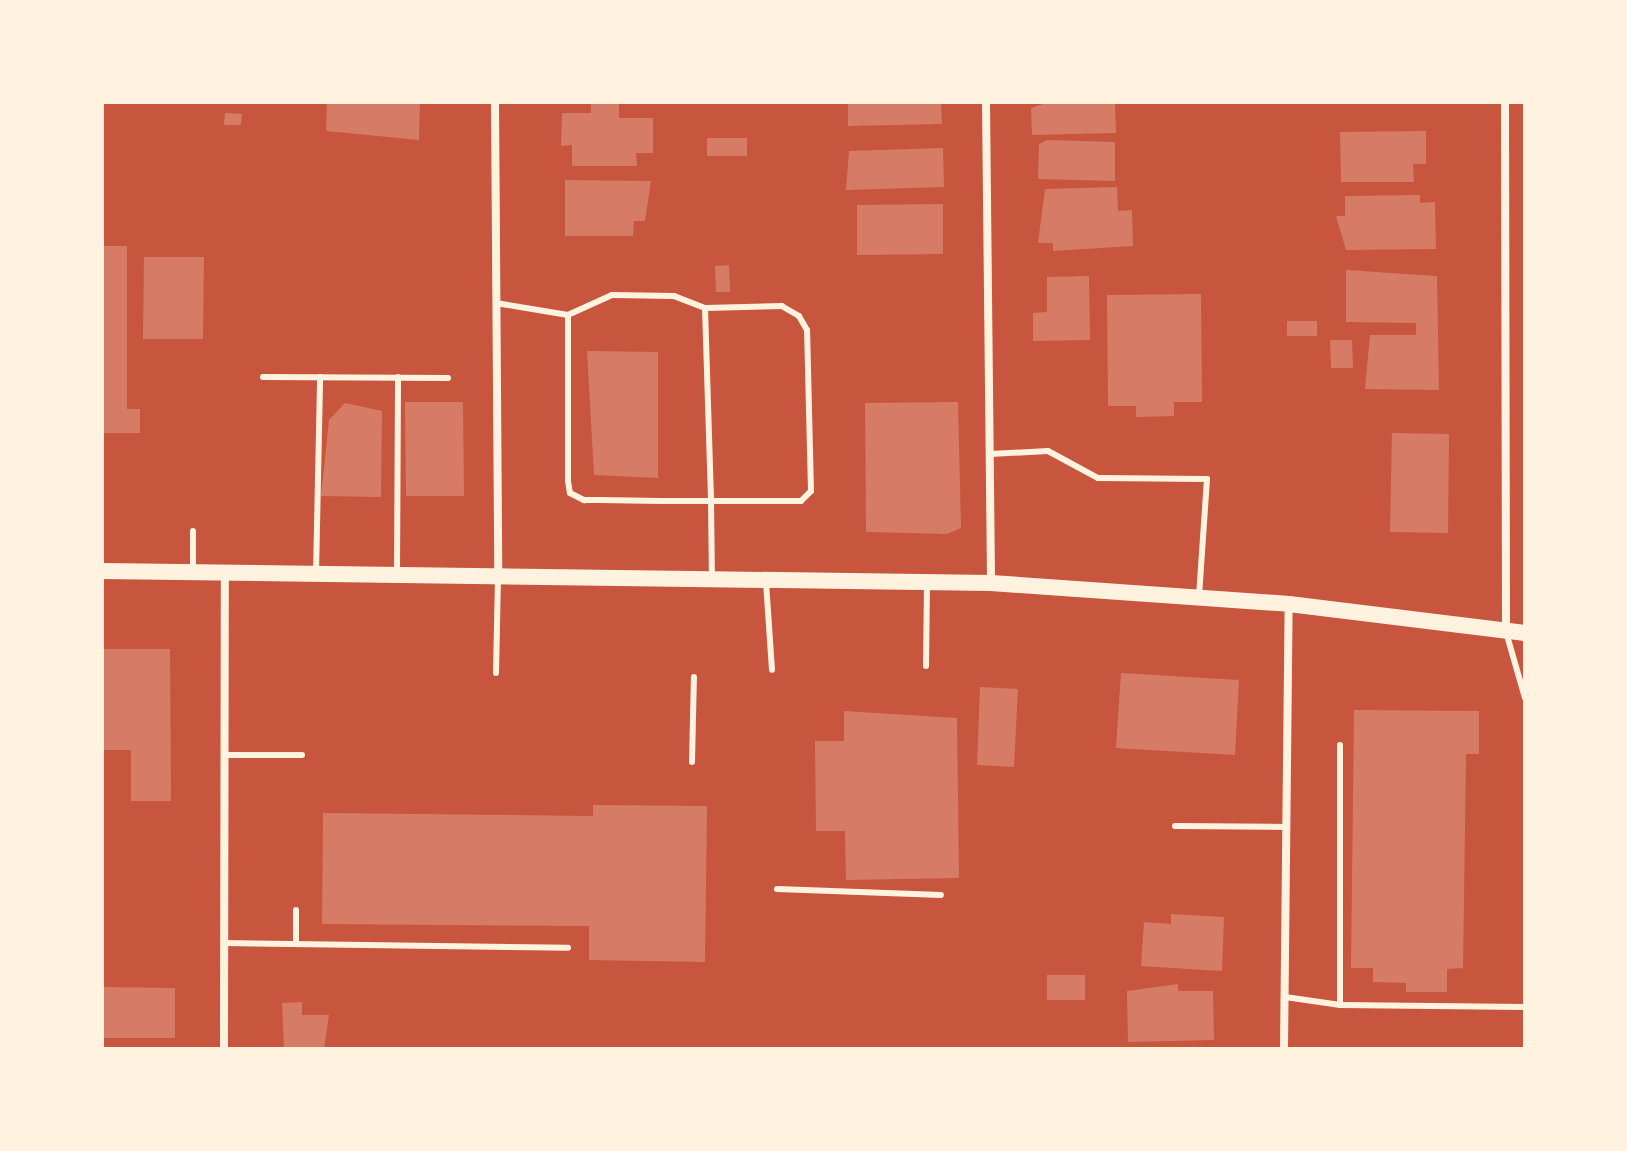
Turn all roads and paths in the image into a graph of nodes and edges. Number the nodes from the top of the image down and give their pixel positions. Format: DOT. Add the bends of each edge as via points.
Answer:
graph roads {
  1 [pos="495,102"];
  2 [pos="986,102"];
  3 [pos="1505,102"];
  4 [pos="496,303"];
  5 [pos="705,308"];
  6 [pos="568,315"];
  7 [pos="263,377"];
  8 [pos="320,377"];
  9 [pos="398,377"];
  10 [pos="448,378"];
  11 [pos="990,454"];
  12 [pos="711,501"];
  13 [pos="193,531"];
  14 [pos="102,571"];
  15 [pos="192,575"];
  16 [pos="225,577"];
  17 [pos="316,578"];
  18 [pos="397,579"];
  19 [pos="498,580"];
  20 [pos="713,582"];
  21 [pos="766,582"];
  22 [pos="927,583"];
  23 [pos="991,583"];
  24 [pos="1199,598"];
  25 [pos="1289,604"];
  26 [pos="1506,630"];
  27 [pos="1525,633"];
  28 [pos="926,666"];
  29 [pos="772,670"];
  30 [pos="496,673"];
  31 [pos="694,677"];
  32 [pos="1525,698"];
  33 [pos="1340,745"];
  34 [pos="225,755"];
  35 [pos="302,755"];
  36 [pos="692,762"];
  37 [pos="1175,826"];
  38 [pos="1287,827"];
  39 [pos="777,889"];
  40 [pos="941,895"];
  41 [pos="296,910"];
  42 [pos="224,943"];
  43 [pos="296,944"];
  44 [pos="568,948"];
  45 [pos="1285,997"];
  46 [pos="1340,1005"];
  47 [pos="1525,1007"];
  48 [pos="224,1049"];
  49 [pos="1284,1049"];
  1 -- 4 [label="street"];
  2 -- 11 [label="street"];
  3 -- 26 [label="street"];
  4 -- 6 [label="lane"];
  4 -- 19 [label="street"];
  5 -- 6 [label="lane" via="674,296 612,295"];
  5 -- 12 [label="lane"];
  5 -- 12 [label="lane" via="782,306 799,316 807,330 811,491 801,501"];
  6 -- 12 [label="lane" via="570,493 584,500"];
  7 -- 8 [label="lane"];
  8 -- 9 [label="lane"];
  8 -- 17 [label="lane"];
  9 -- 10 [label="lane"];
  9 -- 18 [label="lane"];
  11 -- 23 [label="street"];
  11 -- 24 [label="lane" via="1048,451 1098,478 1207,479"];
  12 -- 20 [label="lane"];
  13 -- 15 [label="lane"];
  14 -- 15 [label="main road"];
  15 -- 16 [label="main road"];
  16 -- 17 [label="main road"];
  16 -- 34 [label="street"];
  17 -- 18 [label="main road"];
  18 -- 19 [label="main road"];
  19 -- 20 [label="main road"];
  19 -- 30 [label="lane"];
  20 -- 21 [label="main road"];
  21 -- 22 [label="main road"];
  21 -- 29 [label="lane"];
  22 -- 23 [label="main road"];
  22 -- 28 [label="lane"];
  23 -- 24 [label="main road"];
  24 -- 25 [label="main road"];
  25 -- 26 [label="main road"];
  25 -- 38 [label="street"];
  26 -- 27 [label="main road"];
  26 -- 32 [label="lane"];
  31 -- 36 [label="lane"];
  33 -- 46 [label="lane"];
  34 -- 35 [label="lane"];
  34 -- 42 [label="street"];
  37 -- 38 [label="lane"];
  38 -- 45 [label="street"];
  39 -- 40 [label="lane"];
  41 -- 43 [label="lane"];
  42 -- 43 [label="lane"];
  42 -- 48 [label="street"];
  43 -- 44 [label="lane"];
  45 -- 46 [label="lane"];
  45 -- 49 [label="street"];
  46 -- 47 [label="lane"];
}
